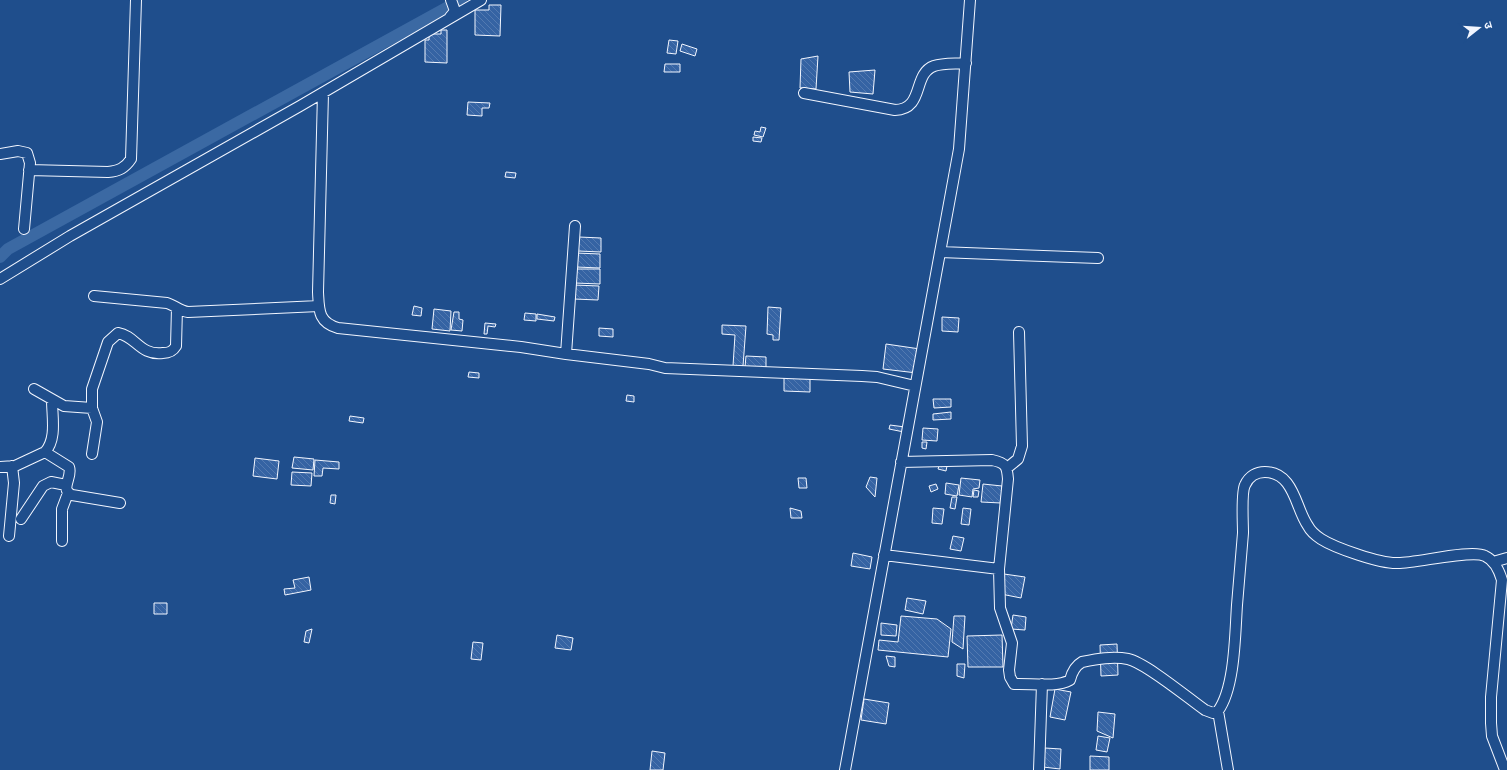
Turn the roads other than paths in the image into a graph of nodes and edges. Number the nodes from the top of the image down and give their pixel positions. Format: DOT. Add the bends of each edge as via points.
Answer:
graph roads {
  1 [pos="136,0"];
  2 [pos="451,0"];
  3 [pos="481,0"];
  4 [pos="970,0"];
  5 [pos="453,14"];
  6 [pos="966,63"];
  7 [pos="323,93"];
  8 [pos="804,93"];
  9 [pos="0,154"];
  10 [pos="29,170"];
  11 [pos="575,226"];
  12 [pos="24,229"];
  13 [pos="940,252"];
  14 [pos="1098,258"];
  15 [pos="0,279"];
  16 [pos="94,296"];
  17 [pos="318,306"];
  18 [pos="177,308"];
  19 [pos="1019,332"];
  20 [pos="566,354"];
  21 [pos="915,386"];
  22 [pos="34,389"];
  23 [pos="52,400"];
  24 [pos="92,408"];
  25 [pos="45,452"];
  26 [pos="92,454"];
  27 [pos="901,462"];
  28 [pos="12,466"];
  29 [pos="0,467"];
  30 [pos="1007,468"];
  31 [pos="67,489"];
  32 [pos="120,503"];
  33 [pos="21,519"];
  34 [pos="9,536"];
  35 [pos="62,541"];
  36 [pos="884,555"];
  37 [pos="1507,558"];
  38 [pos="1493,562"];
  39 [pos="999,569"];
  40 [pos="1042,684"];
  41 [pos="1218,711"];
  42 [pos="845,770"];
  43 [pos="1040,770"];
  44 [pos="1228,770"];
  45 [pos="1505,770"];
  1 -- 10 [label="street" via="131,159 126,166 113,172"];
  2 -- 5 [label="street"];
  3 -- 5 [label="street"];
  4 -- 6 [label="street"];
  5 -- 7 [label="street"];
  6 -- 8 [label="street" via="933,66 927,71 911,105 904,110"];
  6 -- 13 [label="street" via="959,149"];
  7 -- 15 [label="street" via="70,236"];
  7 -- 17 [label="street"];
  9 -- 10 [label="street" via="18,151 27,153"];
  10 -- 12 [label="street"];
  11 -- 20 [label="street"];
  13 -- 14 [label="street"];
  13 -- 21 [label="street"];
  16 -- 18 [label="street" via="166,303"];
  17 -- 18 [label="street" via="188,312"];
  17 -- 20 [label="street" via="324,321 329,326 338,328"];
  18 -- 24 [label="street" via="176,346 169,353 150,353 118,333 108,342 92,389"];
  19 -- 30 [label="street" via="1022,446 1018,459"];
  20 -- 21 [label="street" via="665,368 877,377"];
  21 -- 27 [label="street"];
  22 -- 23 [label="street"];
  23 -- 24 [label="street" via="70,408"];
  23 -- 25 [label="street" via="53,438"];
  24 -- 26 [label="street" via="97,422"];
  25 -- 28 [label="street"];
  25 -- 31 [label="street" via="69,467 71,476"];
  27 -- 30 [label="street" via="992,460 1002,462"];
  27 -- 36 [label="street"];
  28 -- 29 [label="street"];
  28 -- 34 [label="street" via="14,484"];
  30 -- 39 [label="street"];
  31 -- 32 [label="street" via="72,495"];
  31 -- 33 [label="street" via="51,482 43,486"];
  31 -- 35 [label="street" via="62,509"];
  36 -- 39 [label="street"];
  36 -- 42 [label="street"];
  37 -- 38 [label="street"];
  38 -- 41 [label="street" via="1484,555 1475,554 1395,564 1332,545 1313,534 1306,525 1283,478 1276,473 1257,473 1249,478 1244,486 1243,533 1231,669 1226,697"];
  38 -- 45 [label="street" via="1502,580 1491,723 1492,736"];
  39 -- 40 [label="street" via="1000,608 1012,643 1010,677 1014,684"];
  40 -- 41 [label="street" via="1062,684 1070,680 1073,671 1082,662 1110,658 1130,660 1205,710 1213,713"];
  40 -- 43 [label="street"];
  41 -- 44 [label="street"];
}
